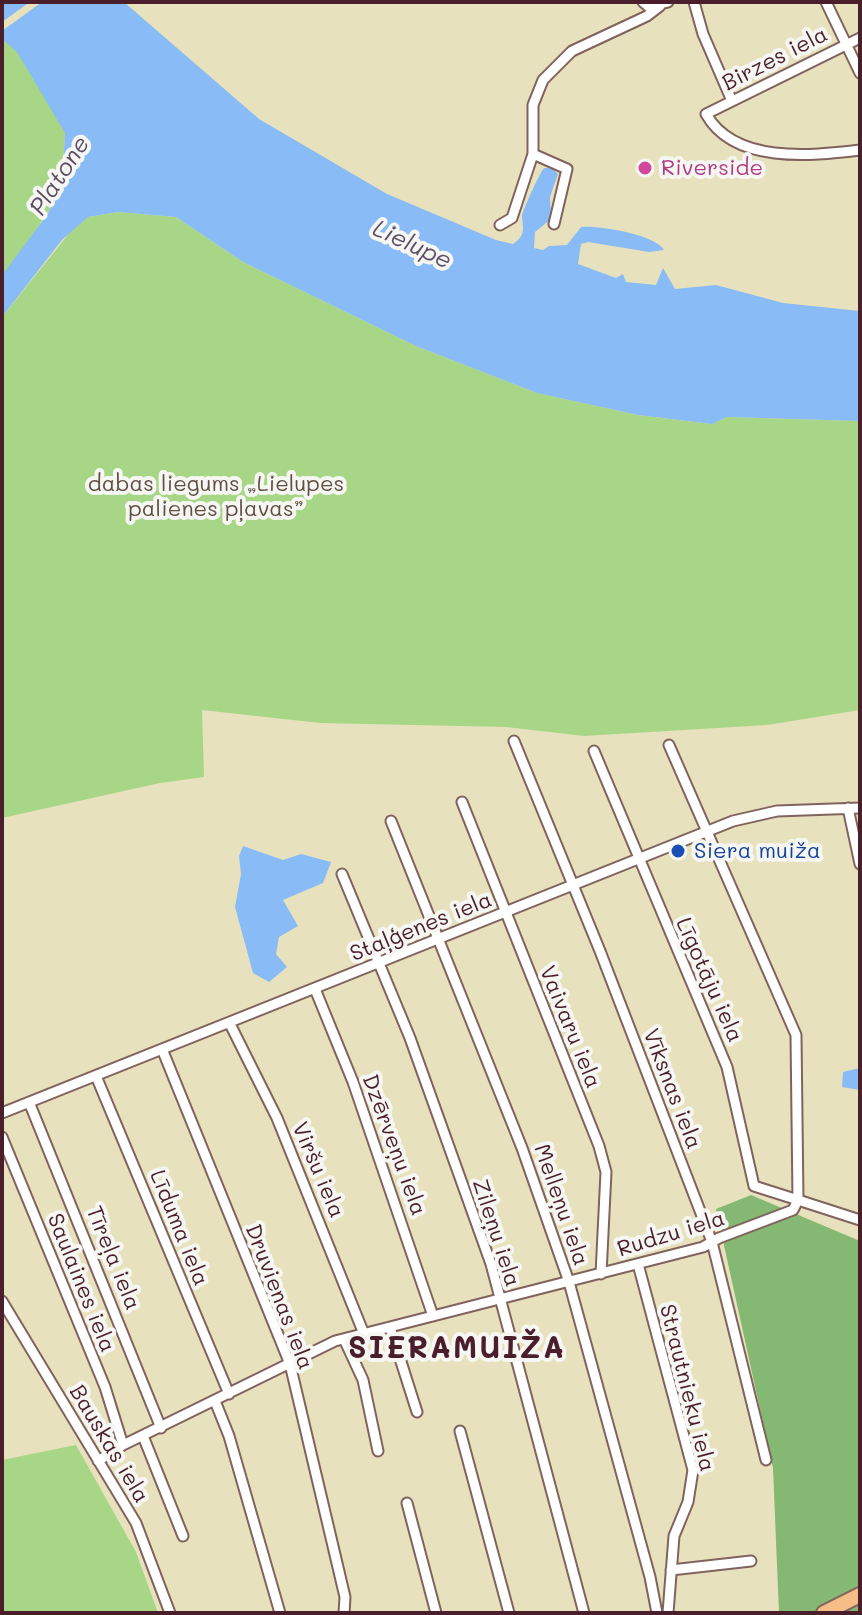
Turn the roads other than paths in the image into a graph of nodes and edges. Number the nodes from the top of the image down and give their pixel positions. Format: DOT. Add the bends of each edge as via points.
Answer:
graph roads {
  1 [pos="643,2"];
  2 [pos="694,2"];
  3 [pos="826,2"];
  4 [pos="664,4"];
  5 [pos="860,38"];
  6 [pos="846,42"];
  7 [pos="860,73"];
  8 [pos="732,101"];
  9 [pos="860,150"];
  10 [pos="533,154"];
  11 [pos="554,224"];
  12 [pos="500,225"];
  13 [pos="514,741"];
  14 [pos="669,745"];
  15 [pos="594,751"];
  16 [pos="462,802"];
  17 [pos="848,808"];
  18 [pos="860,808"];
  19 [pos="391,821"];
  20 [pos="707,832"];
  21 [pos="638,860"];
  22 [pos="860,864"];
  23 [pos="342,874"];
  24 [pos="571,887"];
  25 [pos="505,914"];
  26 [pos="441,940"];
  27 [pos="379,963"];
  28 [pos="315,989"];
  29 [pos="230,1024"];
  30 [pos="162,1049"];
  31 [pos="96,1076"];
  32 [pos="29,1102"];
  33 [pos="2,1113"];
  34 [pos="2,1137"];
  35 [pos="798,1200"];
  36 [pos="860,1220"];
  37 [pos="712,1242"];
  38 [pos="638,1264"];
  39 [pos="601,1274"];
  40 [pos="569,1282"];
  41 [pos="499,1300"];
  42 [pos="2,1301"];
  43 [pos="433,1316"];
  44 [pos="390,1327"];
  45 [pos="364,1334"];
  46 [pos="344,1339"];
  47 [pos="290,1364"];
  48 [pos="229,1394"];
  49 [pos="215,1401"];
  50 [pos="417,1412"];
  51 [pos="161,1428"];
  52 [pos="460,1431"];
  53 [pos="143,1436"];
  54 [pos="123,1445"];
  55 [pos="378,1451"];
  56 [pos="766,1460"];
  57 [pos="98,1461"];
  58 [pos="407,1503"];
  59 [pos="183,1536"];
  60 [pos="751,1561"];
  61 [pos="671,1570"];
  62 [pos="860,1595"];
  63 [pos="170,1613"];
  64 [pos="280,1613"];
  65 [pos="344,1613"];
  66 [pos="436,1613"];
  67 [pos="509,1613"];
  68 [pos="584,1613"];
  69 [pos="657,1613"];
  70 [pos="668,1613"];
  71 [pos="824,1613"];
  1 -- 4 [label="street" via="649,7"];
  2 -- 8 [label="street"];
  3 -- 6 [label="street"];
  4 -- 10 [label="street" via="572,51 543,80 533,105"];
  5 -- 6 [label="street, Birzes iela"];
  6 -- 7 [label="street"];
  6 -- 8 [label="street, Birzes iela"];
  8 -- 9 [label="street, Birzes iela" via="706,114 717,129 753,151"];
  10 -- 11 [label="street" via="567,169"];
  10 -- 12 [label="street" via="512,218"];
  13 -- 24 [label="street, Vīksnas iela"];
  14 -- 20 [label="street"];
  15 -- 21 [label="street, Līgotāju iela"];
  16 -- 25 [label="street, Vaivaru iela"];
  17 -- 18 [label="street, Staļģenes iela"];
  17 -- 20 [label="street, Staļģenes iela" via="758,813"];
  17 -- 22 [label="street"];
  19 -- 26 [label="street, Melleņu iela"];
  20 -- 21 [label="street, Staļģenes iela"];
  20 -- 35 [label="street" via="796,1035"];
  21 -- 24 [label="street, Staļģenes iela"];
  21 -- 35 [label="street, Līgotāju iela" via="727,1067 754,1186"];
  23 -- 27 [label="street, Zileņu iela"];
  24 -- 25 [label="street, Staļģenes iela"];
  24 -- 37 [label="street, Vīksnas iela"];
  25 -- 26 [label="street, Staļģenes iela"];
  25 -- 39 [label="street, Vaivaru iela" via="606,1172"];
  26 -- 27 [label="street, Staļģenes iela"];
  26 -- 40 [label="street, Melleņu iela"];
  27 -- 28 [label="street, Staļģenes iela"];
  27 -- 41 [label="street, Zileņu iela" via="491,1264"];
  28 -- 29 [label="street, Staļģenes iela"];
  28 -- 43 [label="street, Dzērveņu iela" via="353,1082"];
  29 -- 30 [label="street, Staļģenes iela"];
  29 -- 45 [label="street, Viršu iela" via="277,1118"];
  30 -- 31 [label="street, Staļģenes iela"];
  30 -- 47 [label="street, Druvienas iela"];
  31 -- 32 [label="street, Staļģenes iela"];
  31 -- 48 [label="street, Līduma iela"];
  32 -- 33 [label="street, Staļģenes iela"];
  32 -- 51 [label="street, Tīreļa iela"];
  34 -- 54 [label="street, Saulaines iela" via="105,1387"];
  35 -- 36 [label="street"];
  35 -- 37 [label="street, Rudzu iela" via="793,1210"];
  37 -- 38 [label="street, Rudzu iela"];
  37 -- 56 [label="street, Vīksnas iela"];
  38 -- 39 [label="street, Rudzu iela"];
  38 -- 61 [label="street, Strautnieku iela" via="693,1470 688,1502 674,1536"];
  39 -- 40 [label="street, Rudzu iela"];
  40 -- 41 [label="street, Rudzu iela"];
  40 -- 69 [label="street, Melleņu iela"];
  41 -- 43 [label="street, Rudzu iela"];
  41 -- 68 [label="street, Zileņu iela"];
  42 -- 57 [label="street, Bauskas iela"];
  43 -- 44 [label="street, Rudzu iela"];
  44 -- 45 [label="street, Rudzu iela"];
  44 -- 50 [label="street"];
  45 -- 46 [label="street, Rudzu iela"];
  46 -- 47 [label="street, Rudzu iela"];
  46 -- 55 [label="street" via="363,1380"];
  47 -- 48 [label="street, Rudzu iela"];
  47 -- 65 [label="street, Druvienas iela" via="345,1597"];
  48 -- 49 [label="street, Rudzu iela"];
  49 -- 51 [label="street, Rudzu iela"];
  49 -- 64 [label="street"];
  51 -- 53 [label="street, Rudzu iela"];
  52 -- 67 [label="street"];
  53 -- 54 [label="street, Rudzu iela"];
  53 -- 59 [label="street"];
  54 -- 57 [label="street, Rudzu iela"];
  57 -- 63 [label="street, Bauskas iela" via="136,1523"];
  58 -- 66 [label="street"];
  60 -- 61 [label="street"];
  61 -- 70 [label="street, Strautnieku iela"];
  62 -- 71 [label="highway"];
}
